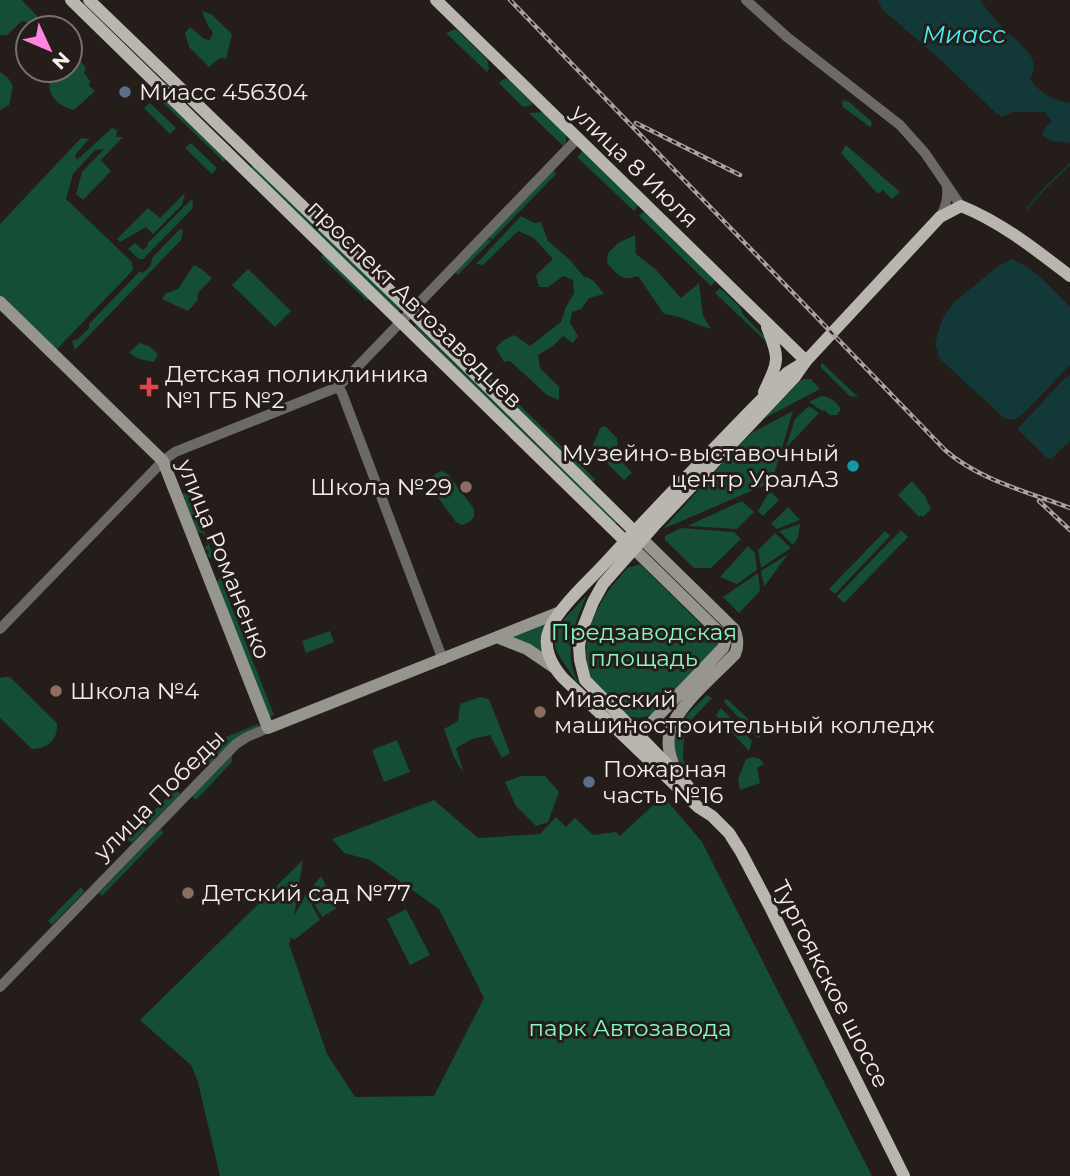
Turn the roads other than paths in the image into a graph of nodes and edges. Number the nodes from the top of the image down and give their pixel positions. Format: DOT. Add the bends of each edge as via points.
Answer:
graph roads {
  1 [pos="71,0"];
  2 [pos="89,0"];
  3 [pos="436,0"];
  4 [pos="746,0"];
  5 [pos="578,138"];
  6 [pos="947,186"];
  7 [pos="961,206"];
  8 [pos="940,217"];
  9 [pos="1070,276"];
  10 [pos="0,302"];
  11 [pos="406,316"];
  12 [pos="764,320"];
  13 [pos="806,361"];
  14 [pos="338,387"];
  15 [pos="760,402"];
  16 [pos="163,461"];
  17 [pos="634,540"];
  18 [pos="560,612"];
  19 [pos="0,629"];
  20 [pos="499,638"];
  21 [pos="731,641"];
  22 [pos="443,660"];
  23 [pos="555,668"];
  24 [pos="684,707"];
  25 [pos="268,728"];
  26 [pos="638,743"];
  27 [pos="682,780"];
  28 [pos="712,816"];
  29 [pos="0,987"];
  30 [pos="904,1176"];
  1 -- 11 [label="main road, проспект Автозаводцев"];
  2 -- 11 [label="main road, проспект Автозаводцев"];
  3 -- 5 [label="main road, улица 8 Июля"];
  4 -- 6 [label="street" via="900,125"];
  5 -- 11 [label="street"];
  5 -- 12 [label="main road, улица 8 Июля"];
  6 -- 7 [label="street"];
  6 -- 8 [label="street"];
  7 -- 8 [label="main road"];
  7 -- 9 [label="main road" via="986,217"];
  8 -- 13 [label="main road"];
  10 -- 16 [label="main road, улица Романенко"];
  11 -- 14 [label="street"];
  11 -- 17 [label="main road, проспект Автозаводцев"];
  12 -- 13 [label="main road, улица 8 Июля"];
  12 -- 15 [label="main road" via="777,362"];
  13 -- 15 [label="main road" via="788,372"];
  13 -- 17 [label="main road" via="654,526"];
  14 -- 16 [label="street" via="175,452"];
  14 -- 22 [label="street"];
  15 -- 17 [label="main road"];
  16 -- 19 [label="street"];
  16 -- 25 [label="main road, улица Романенко"];
  17 -- 18 [label="main road"];
  17 -- 21 [label="main road, проспект Автозаводцев" via="734,629"];
  17 -- 26 [label="main road" via="593,602 579,646 585,680"];
  18 -- 20 [label="main road, улица Победы"];
  18 -- 23 [label="main road" via="548,631 547,647"];
  20 -- 22 [label="main road, улица Победы"];
  20 -- 23 [label="main road" via="527,649"];
  21 -- 24 [label="main road" via="735,654"];
  21 -- 26 [label="main road"];
  22 -- 25 [label="main road, улица Победы"];
  23 -- 26 [label="main road"];
  24 -- 26 [label="main road"];
  24 -- 27 [label="main road" via="670,730 669,747"];
  25 -- 29 [label="street, улица Победы" via="236,744"];
  26 -- 27 [label="main road, Тургоякское шоссе"];
  26 -- 28 [label="main road, Тургоякское шоссе"];
  27 -- 28 [label="main road, Тургоякское шоссе"];
  28 -- 30 [label="main road, Тургоякское шоссе" via="741,852"];
}
